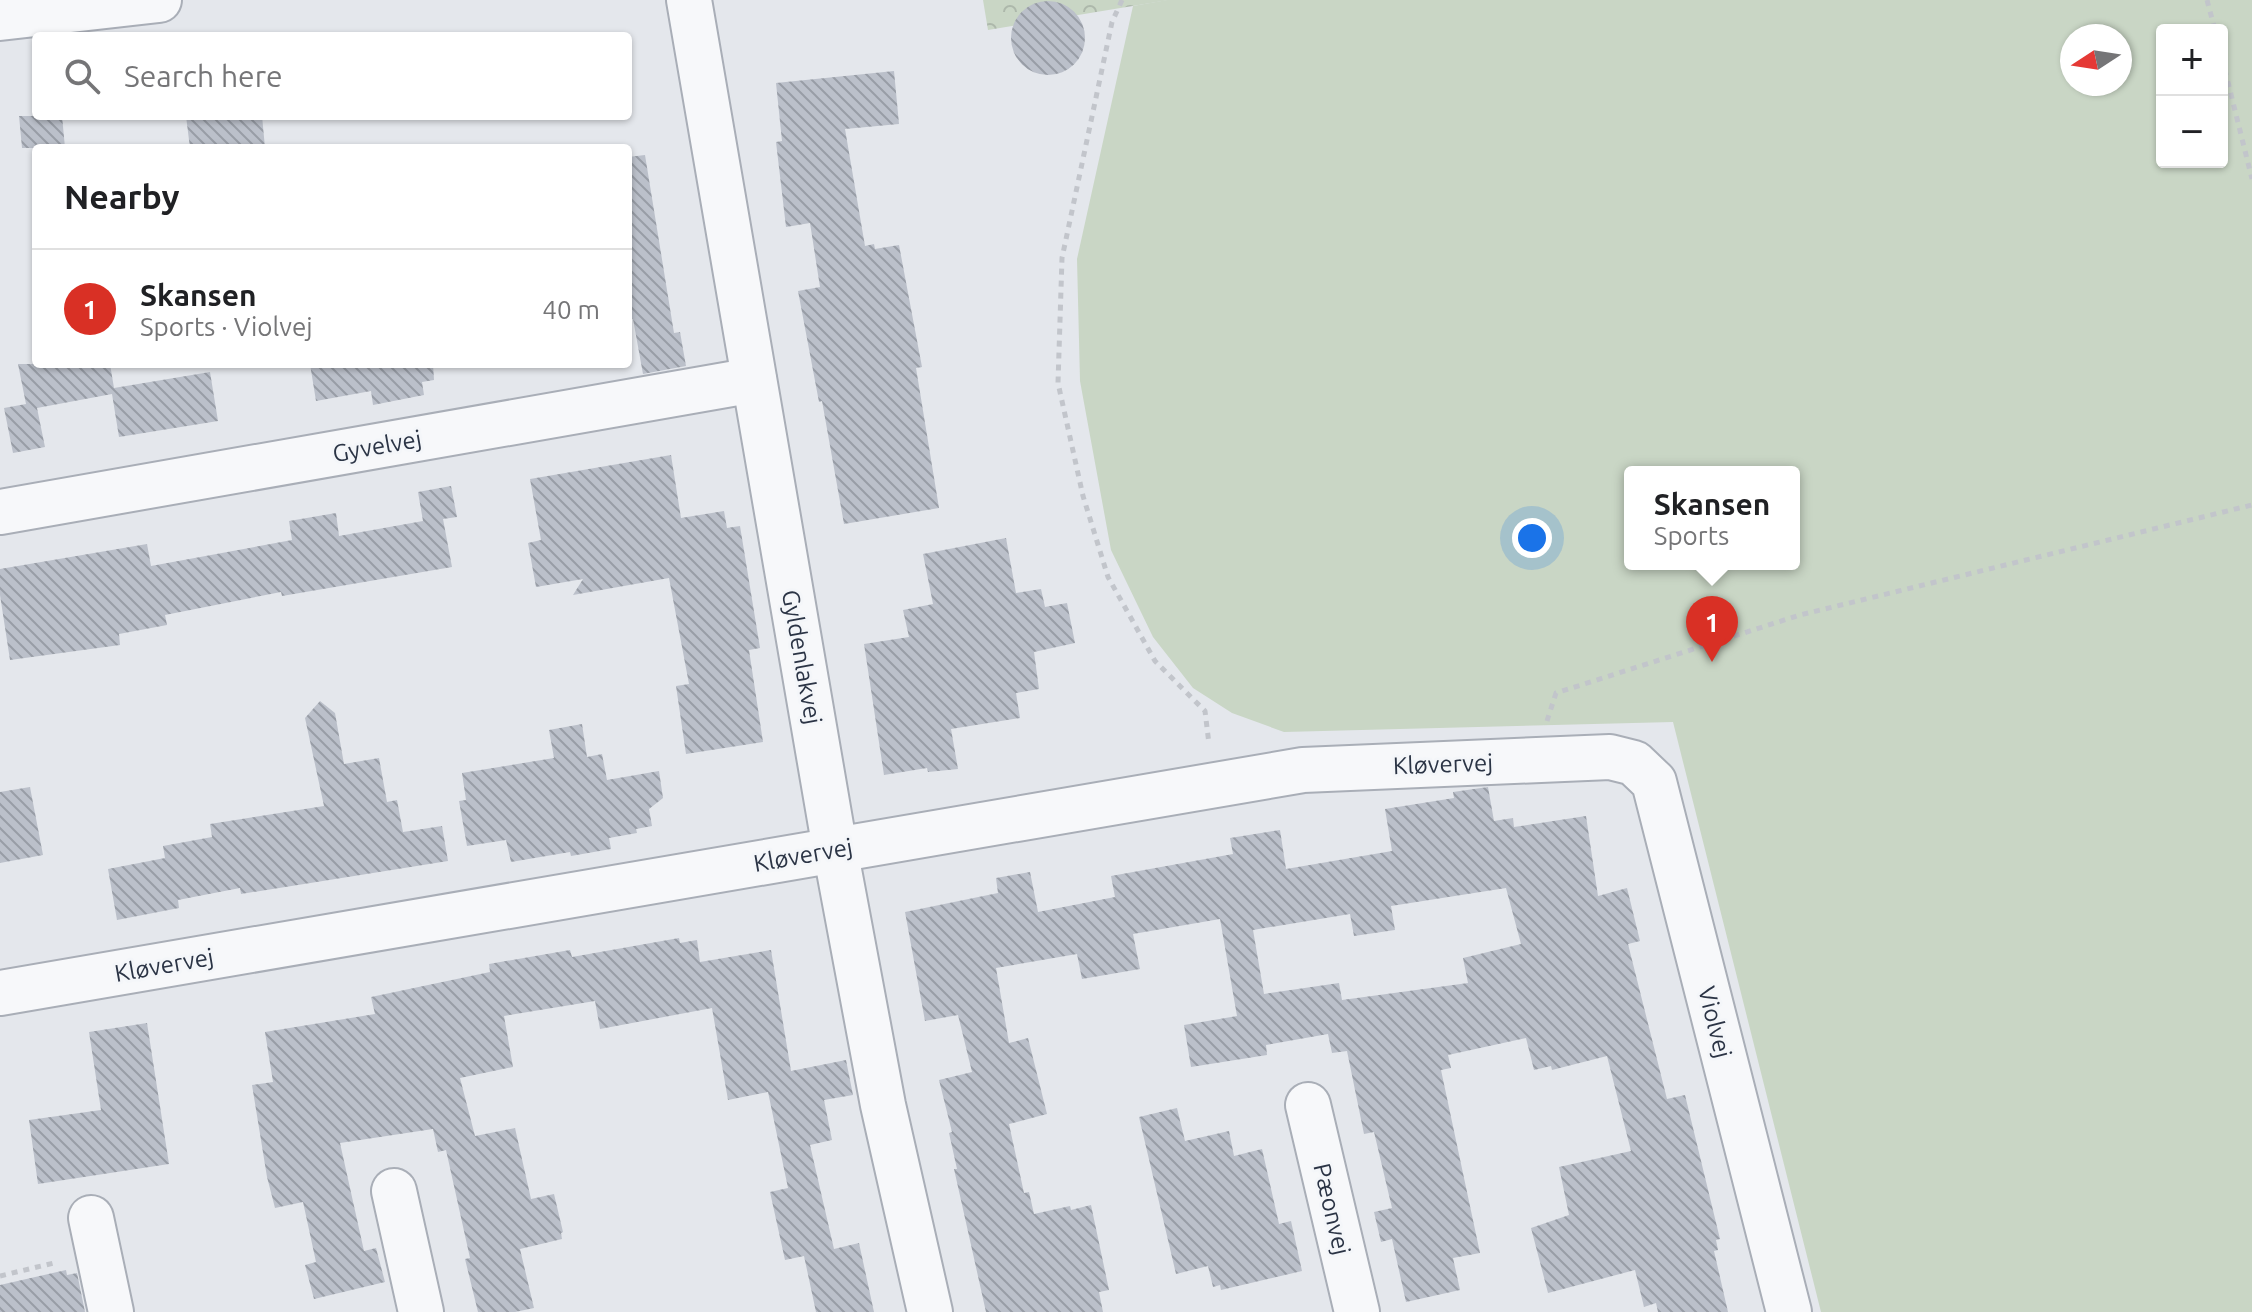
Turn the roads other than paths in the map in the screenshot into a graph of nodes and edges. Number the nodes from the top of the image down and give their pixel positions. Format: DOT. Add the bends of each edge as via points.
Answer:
graph roads {
  1 [pos="159,0"];
  2 [pos="689,0"];
  3 [pos="0,18"];
  4 [pos="754,380"];
  5 [pos="0,512"];
  6 [pos="1610,757"];
  7 [pos="835,849"];
  8 [pos="0,993"];
  9 [pos="1308,1105"];
  10 [pos="394,1191"];
  11 [pos="94,1236"];
  12 [pos="111,1312"];
  13 [pos="421,1312"];
  14 [pos="930,1312"];
  15 [pos="1357,1312"];
  16 [pos="1789,1312"];
  1 -- 3 [label="street"];
  2 -- 4 [label="street, Gyldenlakvej"];
  4 -- 5 [label="street, Gyvelvej"];
  4 -- 7 [label="street, Gyldenlakvej"];
  6 -- 7 [label="street, Kløvervej" via="1303,770"];
  6 -- 16 [label="street, Violvej" via="1634,763 1654,782"];
  7 -- 8 [label="street, Kløvervej"];
  7 -- 14 [label="street, Gyldenlakvej" via="883,1105"];
  9 -- 15 [label="street, Pæonvej"];
  10 -- 13 [label="street"];
  11 -- 12 [label="street"];
}
